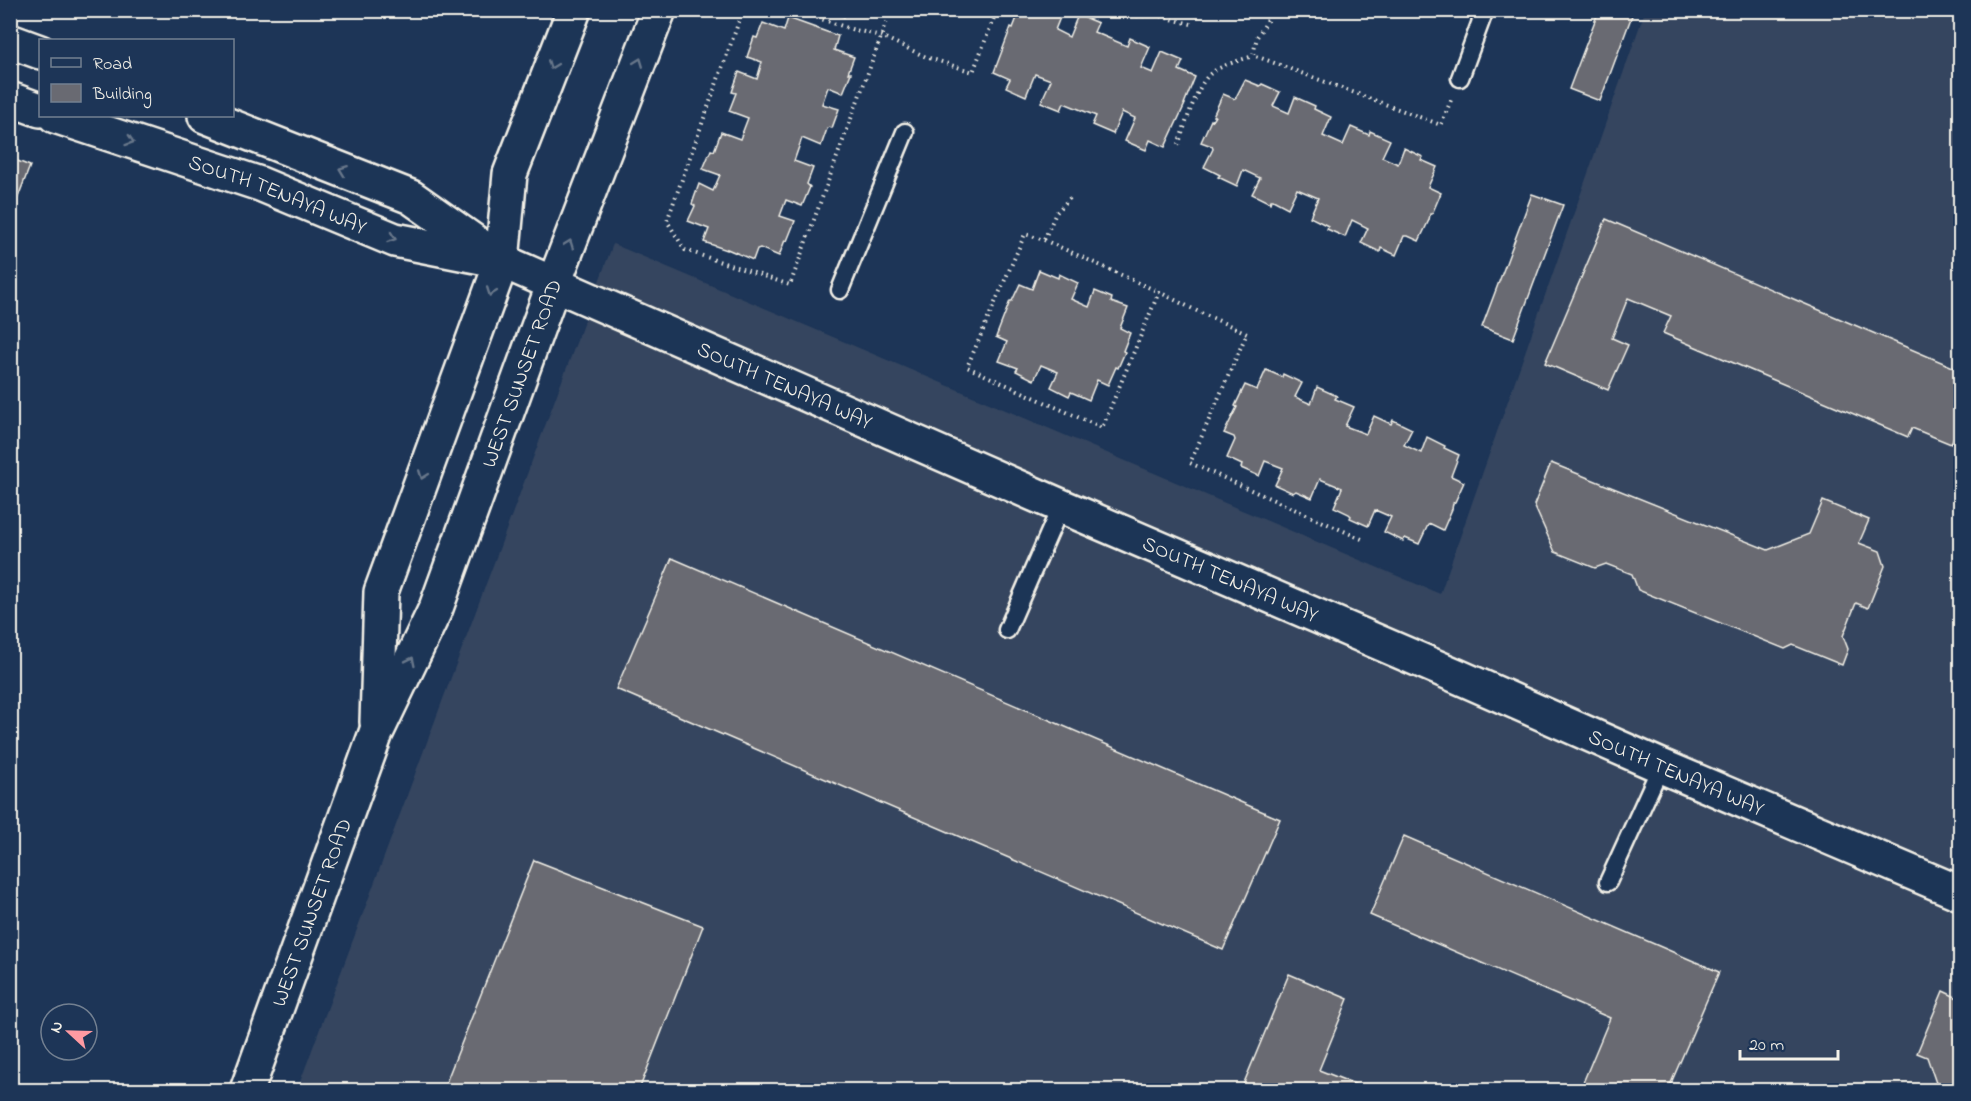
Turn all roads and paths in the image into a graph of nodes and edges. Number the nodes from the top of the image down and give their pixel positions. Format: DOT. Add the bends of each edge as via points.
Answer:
graph roads {
  1 [pos="574,10"];
  2 [pos="659,10"];
  3 [pos="743,10"];
  4 [pos="794,10"];
  5 [pos="891,10"];
  6 [pos="997,10"];
  7 [pos="1120,10"];
  8 [pos="1274,10"];
  9 [pos="1419,10"];
  10 [pos="1428,10"];
  11 [pos="1485,10"];
  12 [pos="1195,25"];
  13 [pos="881,36"];
  14 [pos="10,41"];
  15 [pos="39,52"];
  16 [pos="1253,56"];
  17 [pos="1460,78"];
  18 [pos="10,99"];
  19 [pos="39,110"];
  20 [pos="58,117"];
  21 [pos="208,117"];
  22 [pos="905,132"];
  23 [pos="1178,145"];
  24 [pos="1070,198"];
  25 [pos="1044,240"];
  26 [pos="502,261"];
  27 [pos="554,283"];
  28 [pos="840,290"];
  29 [pos="1159,292"];
  30 [pos="1061,506"];
  31 [pos="1364,540"];
  32 [pos="1007,630"];
  33 [pos="376,733"];
  34 [pos="1661,766"];
  35 [pos="1608,882"];
  36 [pos="1960,893"];
  37 [pos="247,1090"];
  1 -- 26 [label="street, WEST SUNSET ROAD, one-way" via="510,174"];
  27 -- 2 [label="street, WEST SUNSET ROAD, one-way"];
  3 -- 13 [label="path" via="667,221 686,250 790,285"];
  4 -- 13 [label="path"];
  5 -- 13 [label="path"];
  6 -- 13 [label="path" via="973,72 926,57"];
  7 -- 12 [label="path" via="1133,16 1155,15"];
  8 -- 16 [label="path" via="1257,37"];
  9 -- 10 [label="path" via="1427,14"];
  11 -- 17 [label="lane"];
  14 -- 15 [label="street"];
  16 -- 17 [label="path" via="1441,125"];
  16 -- 23 [label="path" via="1209,74 1195,96"];
  18 -- 19 [label="street"];
  20 -- 26 [label="street, SOUTH TENAYA WAY, one-way" via="260,184 395,240"];
  26 -- 21 [label="street, SOUTH TENAYA WAY, one-way" via="411,197"];
  22 -- 28 [label="lane"];
  24 -- 25 [label="path" via="1056,213"];
  25 -- 29 [label="path"];
  25 -- 29 [label="path" via="1025,234 967,368 1102,428"];
  26 -- 27 [label="street, SOUTH TENAYA WAY"];
  26 -- 33 [label="street, WEST SUNSET ROAD, one-way" via="381,592"];
  27 -- 30 [label="street, SOUTH TENAYA WAY"];
  33 -- 27 [label="street, WEST SUNSET ROAD, one-way" via="436,608"];
  29 -- 31 [label="path" via="1247,333 1191,463"];
  30 -- 32 [label="lane"];
  30 -- 34 [label="street, SOUTH TENAYA WAY"];
  33 -- 37 [label="street, WEST SUNSET ROAD"];
  34 -- 35 [label="lane"];
  34 -- 36 [label="street, SOUTH TENAYA WAY"];
}
